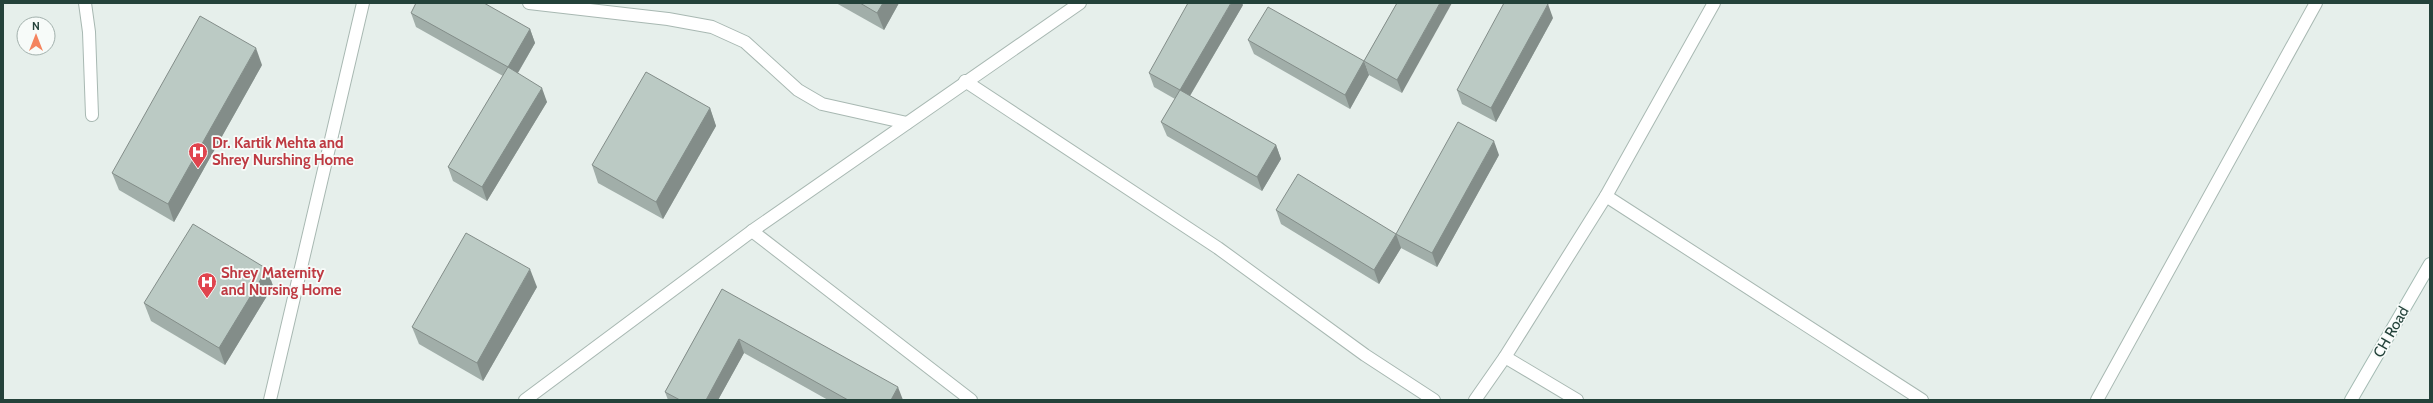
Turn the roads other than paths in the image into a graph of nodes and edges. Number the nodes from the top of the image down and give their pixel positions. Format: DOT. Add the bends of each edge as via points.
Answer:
graph roads {
  1 [pos="84,3"];
  2 [pos="363,3"];
  3 [pos="529,3"];
  4 [pos="1080,3"];
  5 [pos="1714,3"];
  6 [pos="2316,3"];
  7 [pos="965,81"];
  8 [pos="92,115"];
  9 [pos="907,123"];
  10 [pos="1606,196"];
  11 [pos="752,231"];
  12 [pos="2430,264"];
  13 [pos="1505,357"];
  14 [pos="270,400"];
  15 [pos="525,400"];
  16 [pos="971,400"];
  17 [pos="1434,400"];
  18 [pos="1475,400"];
  19 [pos="1577,400"];
  20 [pos="1922,400"];
  21 [pos="2097,400"];
  22 [pos="2351,400"];
  1 -- 8 [label="street" via="89,32"];
  2 -- 14 [label="street"];
  3 -- 9 [label="street" via="668,19 712,27 745,42 798,90 822,104"];
  4 -- 7 [label="street"];
  5 -- 10 [label="street"];
  6 -- 21 [label="street"];
  7 -- 9 [label="street"];
  7 -- 17 [label="street" via="1218,248 1365,356"];
  9 -- 11 [label="street"];
  10 -- 13 [label="street"];
  10 -- 20 [label="street"];
  11 -- 15 [label="street"];
  11 -- 16 [label="street"];
  12 -- 22 [label="street, CH Road"];
  13 -- 18 [label="street"];
  13 -- 19 [label="street"];
}
